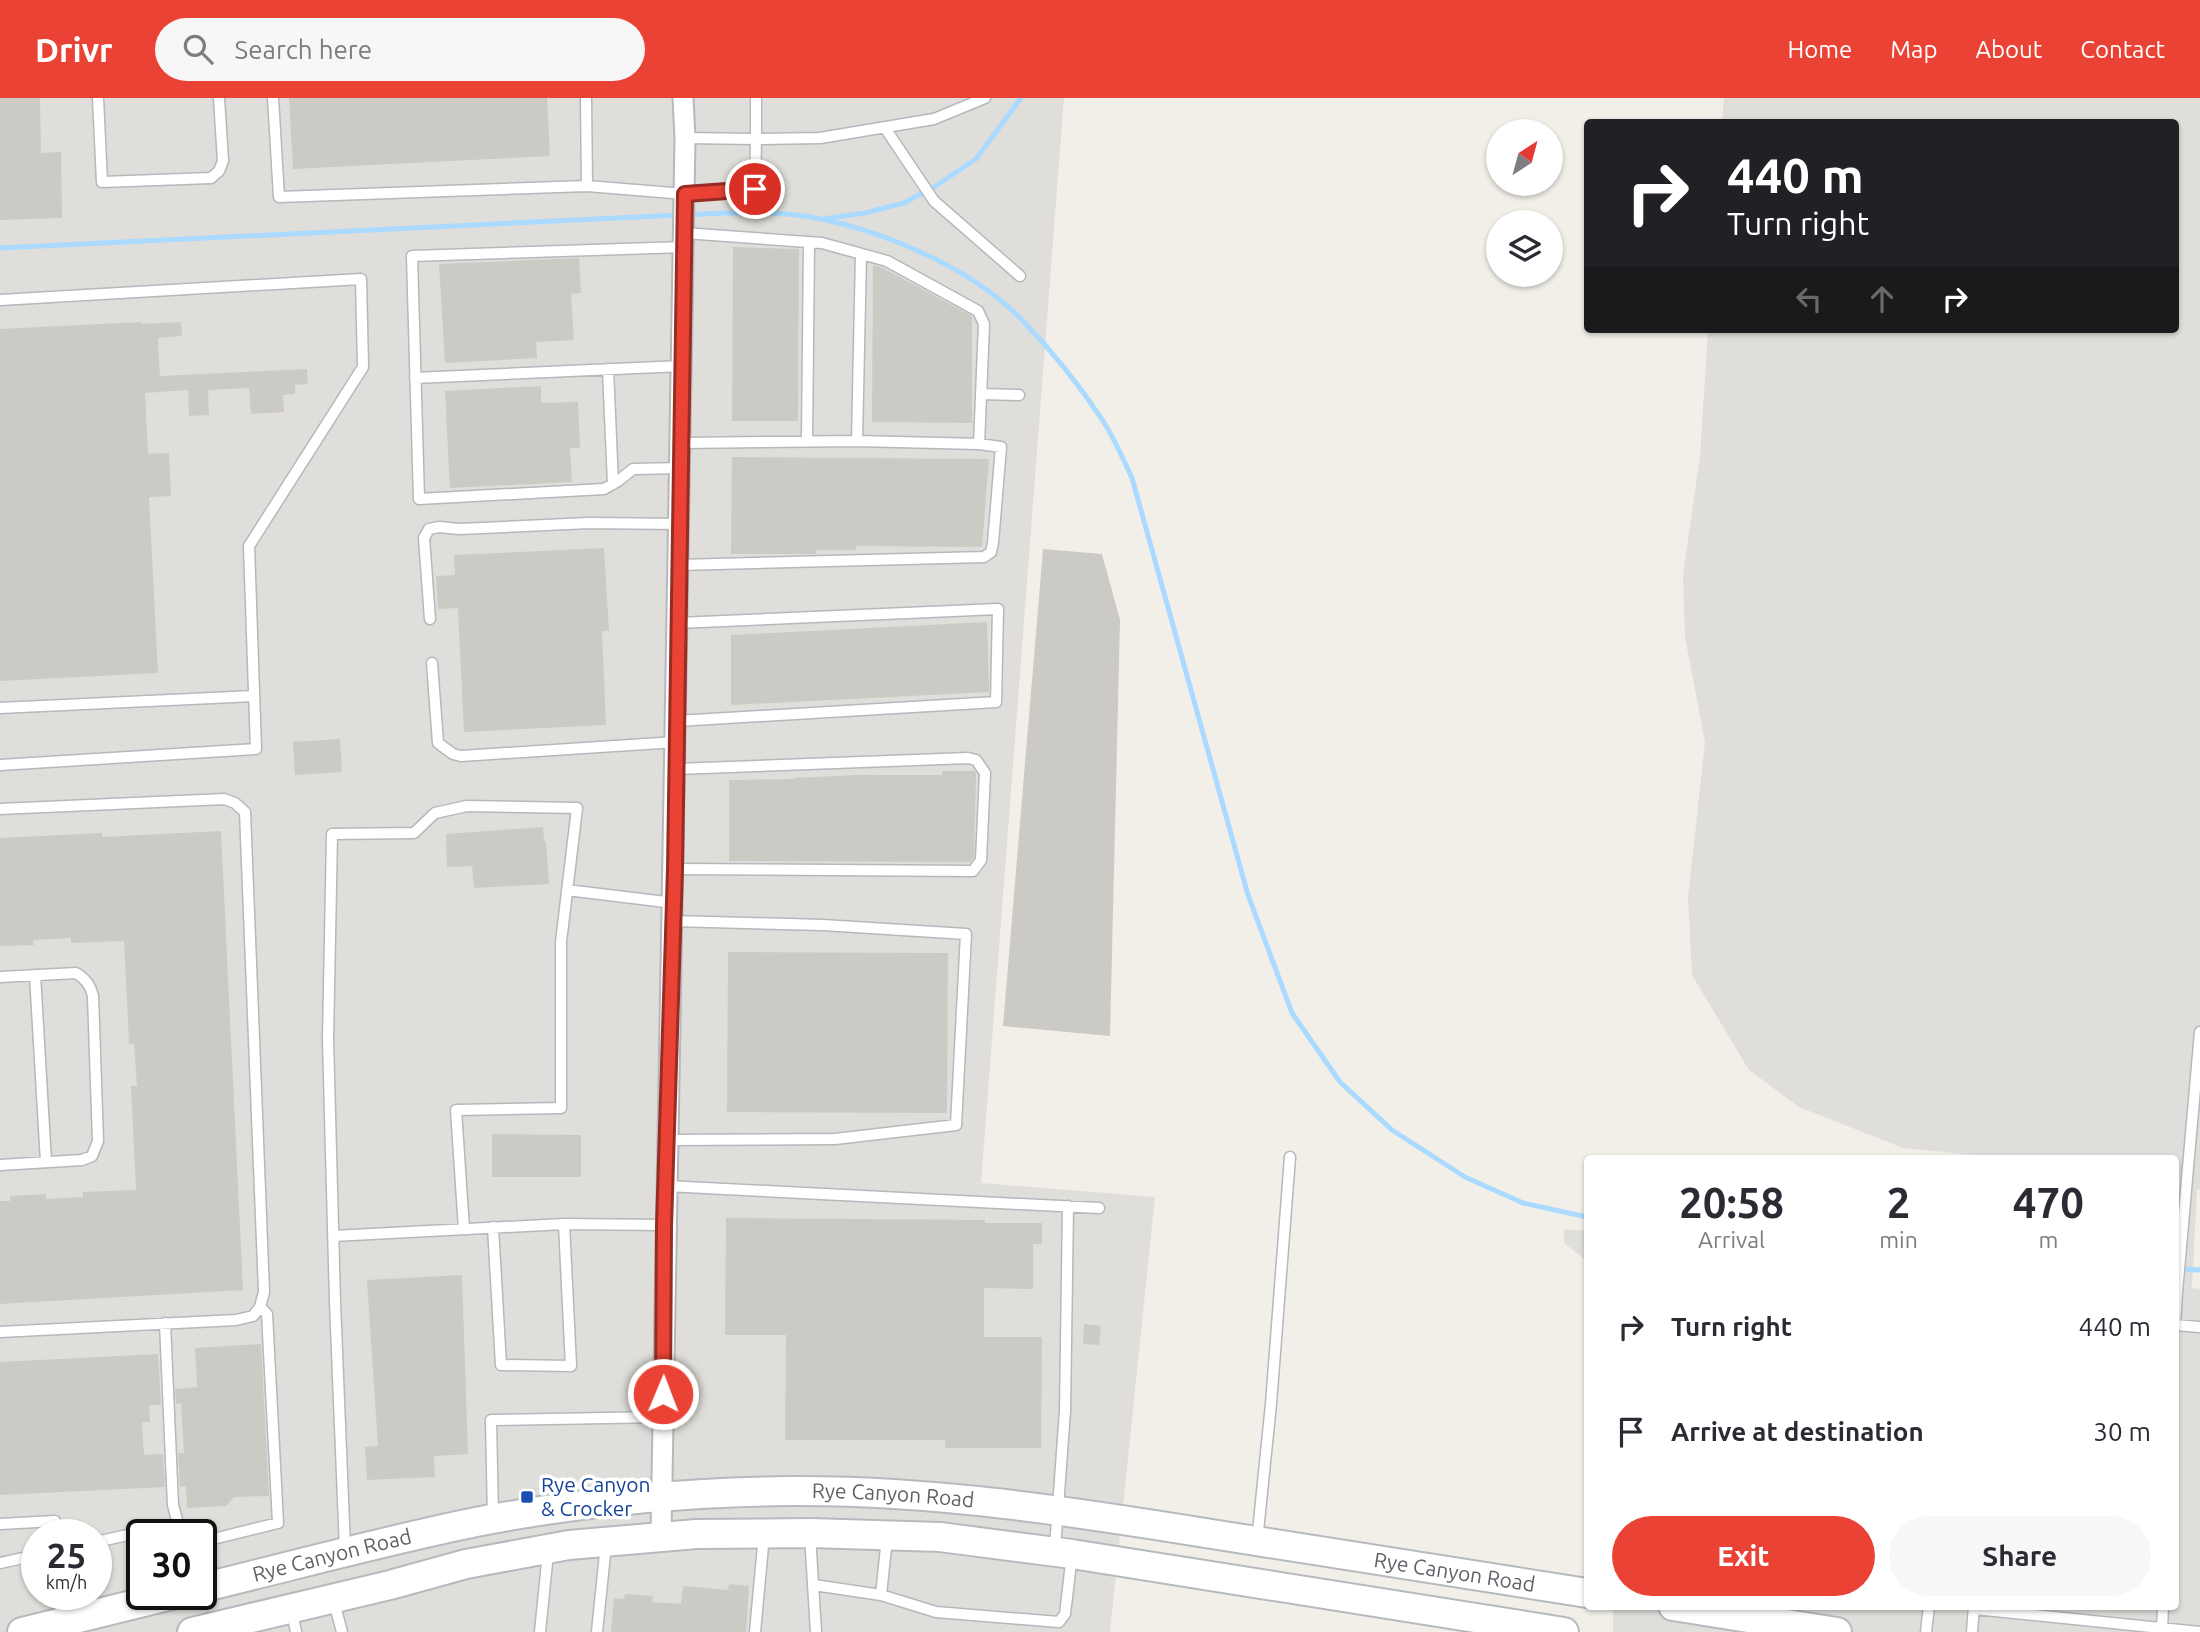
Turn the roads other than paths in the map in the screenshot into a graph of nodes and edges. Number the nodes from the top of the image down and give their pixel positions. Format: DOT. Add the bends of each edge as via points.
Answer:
graph roads {
  1 [pos="98,98"];
  2 [pos="219,98"];
  3 [pos="273,98"];
  4 [pos="586,98"];
  5 [pos="683,98"];
  6 [pos="756,98"];
  7 [pos="985,98"];
  8 [pos="885,128"];
  9 [pos="685,138"];
  10 [pos="756,139"];
  11 [pos="587,186"];
  12 [pos="685,194"];
  13 [pos="684,240"];
  14 [pos="809,242"];
  15 [pos="862,254"];
  16 [pos="1020,276"];
  17 [pos="0,300"];
  18 [pos="682,366"];
  19 [pos="608,369"];
  20 [pos="415,378"];
  21 [pos="981,394"];
  22 [pos="1019,395"];
  23 [pos="857,440"];
  24 [pos="807,441"];
  25 [pos="681,443"];
  26 [pos="979,444"];
  27 [pos="680,468"];
  28 [pos="613,484"];
  29 [pos="680,524"];
  30 [pos="679,565"];
  31 [pos="430,619"];
  32 [pos="678,623"];
  33 [pos="432,663"];
  34 [pos="254,696"];
  35 [pos="0,708"];
  36 [pos="677,721"];
  37 [pos="677,741"];
  38 [pos="0,765"];
  39 [pos="676,769"];
  40 [pos="0,809"];
  41 [pos="675,869"];
  42 [pos="567,890"];
  43 [pos="673,912"];
  44 [pos="35,975"];
  45 [pos="0,977"];
  46 [pos="2200,1032"];
  47 [pos="667,1140"];
  48 [pos="1290,1157"];
  49 [pos="46,1162"];
  50 [pos="0,1165"];
  51 [pos="666,1186"];
  52 [pos="1068,1206"];
  53 [pos="1099,1208"];
  54 [pos="564,1224"];
  55 [pos="664,1226"];
  56 [pos="493,1227"];
  57 [pos="464,1229"];
  58 [pos="333,1237"];
  59 [pos="2179,1260"];
  60 [pos="260,1307"];
  61 [pos="166,1323"];
  62 [pos="2179,1325"];
  63 [pos="2200,1326"];
  64 [pos="0,1332"];
  65 [pos="663,1417"];
  66 [pos="661,1497"];
  67 [pos="1059,1510"];
  68 [pos="176,1519"];
  69 [pos="493,1520"];
  70 [pos="21,1523"];
  71 [pos="0,1524"];
  72 [pos="810,1532"];
  73 [pos="764,1533"];
  74 [pos="888,1534"];
  75 [pos="661,1536"];
  76 [pos="217,1538"];
  77 [pos="606,1541"];
  78 [pos="1257,1541"];
  79 [pos="548,1549"];
  80 [pos="346,1553"];
  81 [pos="1063,1553"];
  82 [pos="21,1558"];
  83 [pos="0,1563"];
  84 [pos="217,1584"];
  85 [pos="814,1585"];
  86 [pos="1584,1593"];
  87 [pos="881,1595"];
  88 [pos="334,1598"];
  89 [pos="126,1606"];
  90 [pos="1929,1610"];
  91 [pos="1974,1610"];
  92 [pos="1991,1610"];
  93 [pos="2162,1610"];
  94 [pos="1735,1611"];
  95 [pos="1770,1614"];
  96 [pos="293,1620"];
  97 [pos="2162,1630"];
  98 [pos="22,1632"];
  99 [pos="192,1632"];
  100 [pos="342,1632"];
  101 [pos="540,1632"];
  102 [pos="597,1632"];
  103 [pos="755,1632"];
  104 [pos="816,1632"];
  105 [pos="1564,1632"];
  106 [pos="1836,1632"];
  107 [pos="1926,1632"];
  108 [pos="1972,1632"];
  109 [pos="2200,1632"];
  1 -- 2 [label="lane" via="102,182 211,178 223,161"];
  3 -- 11 [label="lane" via="279,197"];
  4 -- 11 [label="lane"];
  5 -- 9 [label="street"];
  6 -- 10 [label="lane"];
  7 -- 8 [label="lane" via="934,120"];
  8 -- 10 [label="lane" via="820,138"];
  8 -- 16 [label="lane" via="930,195"];
  9 -- 10 [label="lane"];
  9 -- 12 [label="street"];
  10 -- 12 [label="lane" via="755,189"];
  11 -- 12 [label="lane"];
  12 -- 13 [label="street"];
  13 -- 14 [label="lane"];
  13 -- 18 [label="street"];
  13 -- 20 [label="lane" via="412,256"];
  14 -- 15 [label="lane"];
  14 -- 24 [label="lane"];
  15 -- 21 [label="lane" via="887,261 978,311 984,324"];
  15 -- 23 [label="lane"];
  17 -- 34 [label="lane" via="361,279 363,368 249,546"];
  18 -- 19 [label="lane"];
  18 -- 25 [label="street"];
  19 -- 20 [label="lane"];
  19 -- 28 [label="lane"];
  20 -- 28 [label="lane" via="419,499 604,489"];
  21 -- 22 [label="lane"];
  21 -- 26 [label="lane"];
  23 -- 24 [label="lane"];
  23 -- 26 [label="lane"];
  24 -- 25 [label="lane"];
  25 -- 27 [label="street"];
  26 -- 30 [label="lane" via="1001,447 993,544 984,556"];
  27 -- 28 [label="lane" via="633,469"];
  27 -- 29 [label="street"];
  29 -- 30 [label="street"];
  29 -- 31 [label="lane" via="429,529 424,538"];
  30 -- 32 [label="street"];
  32 -- 36 [label="street"];
  32 -- 36 [label="lane" via="998,609 996,702"];
  33 -- 37 [label="lane" via="438,743 453,754"];
  34 -- 35 [label="lane"];
  34 -- 38 [label="lane" via="256,749"];
  36 -- 37 [label="street"];
  37 -- 39 [label="street"];
  39 -- 41 [label="street"];
  39 -- 41 [label="lane" via="968,758 981,764 985,773 981,860 973,871"];
  40 -- 60 [label="lane" via="223,799 245,812 264,1292"];
  41 -- 43 [label="street"];
  42 -- 43 [label="lane"];
  42 -- 57 [label="lane" via="561,942 561,1108 456,1110"];
  42 -- 58 [label="lane" via="577,808 467,806 435,814 414,833 332,834 328,1039"];
  43 -- 47 [label="street"];
  43 -- 47 [label="lane" via="967,934 956,1125 835,1139"];
  44 -- 45 [label="lane"];
  44 -- 49 [label="lane"];
  44 -- 49 [label="lane" via="76,973 85,978 93,996 98,1141 92,1156"];
  46 -- 59 [label="lane"];
  47 -- 51 [label="street"];
  48 -- 78 [label="lane"];
  49 -- 50 [label="lane"];
  51 -- 52 [label="lane"];
  51 -- 55 [label="street"];
  52 -- 53 [label="lane"];
  52 -- 67 [label="lane"];
  54 -- 55 [label="lane"];
  54 -- 56 [label="lane"];
  54 -- 56 [label="lane" via="571,1366 501,1365"];
  55 -- 65 [label="street"];
  56 -- 57 [label="lane"];
  57 -- 58 [label="lane"];
  58 -- 80 [label="lane"];
  60 -- 61 [label="lane" via="253,1317 236,1320"];
  60 -- 76 [label="lane" via="267,1314 278,1523"];
  61 -- 64 [label="lane"];
  61 -- 68 [label="lane"];
  62 -- 63 [label="lane"];
  65 -- 66 [label="street"];
  65 -- 69 [label="lane" via="491,1420"];
  66 -- 67 [label="main road, Rye Canyon Road" via="871,1492"];
  66 -- 69 [label="main road, Rye Canyon Road"];
  66 -- 75 [label="street"];
  67 -- 78 [label="main road, Rye Canyon Road"];
  67 -- 81 [label="lane"];
  69 -- 80 [label="main road, Rye Canyon Road"];
  70 -- 71 [label="lane"];
  72 -- 73 [label="main road, Rye Canyon Road"];
  72 -- 74 [label="main road, Rye Canyon Road"];
  72 -- 85 [label="lane"];
  73 -- 75 [label="main road, Rye Canyon Road"];
  73 -- 103 [label="lane"];
  74 -- 81 [label="main road, Rye Canyon Road"];
  74 -- 87 [label="lane"];
  75 -- 77 [label="main road, Rye Canyon Road"];
  77 -- 79 [label="main road, Rye Canyon Road"];
  77 -- 102 [label="lane"];
  78 -- 86 [label="main road, Rye Canyon Road"];
  79 -- 88 [label="main road, Rye Canyon Road" via="466,1564"];
  79 -- 101 [label="lane"];
  80 -- 84 [label="main road, Rye Canyon Road"];
  81 -- 87 [label="lane" via="1065,1614 1059,1622 936,1612"];
  81 -- 105 [label="main road, Rye Canyon Road"];
  82 -- 83 [label="lane"];
  85 -- 87 [label="lane"];
  85 -- 104 [label="lane"];
  88 -- 96 [label="main road, Rye Canyon Road"];
  88 -- 100 [label="lane"];
  89 -- 98 [label="main road"];
  90 -- 107 [label="lane"];
  91 -- 108 [label="lane"];
  92 -- 97 [label="lane"];
  93 -- 97 [label="lane"];
  94 -- 95 [label="main road"];
  95 -- 106 [label="main road"];
  96 -- 99 [label="main road, Rye Canyon Road"];
  97 -- 109 [label="lane"];
}
